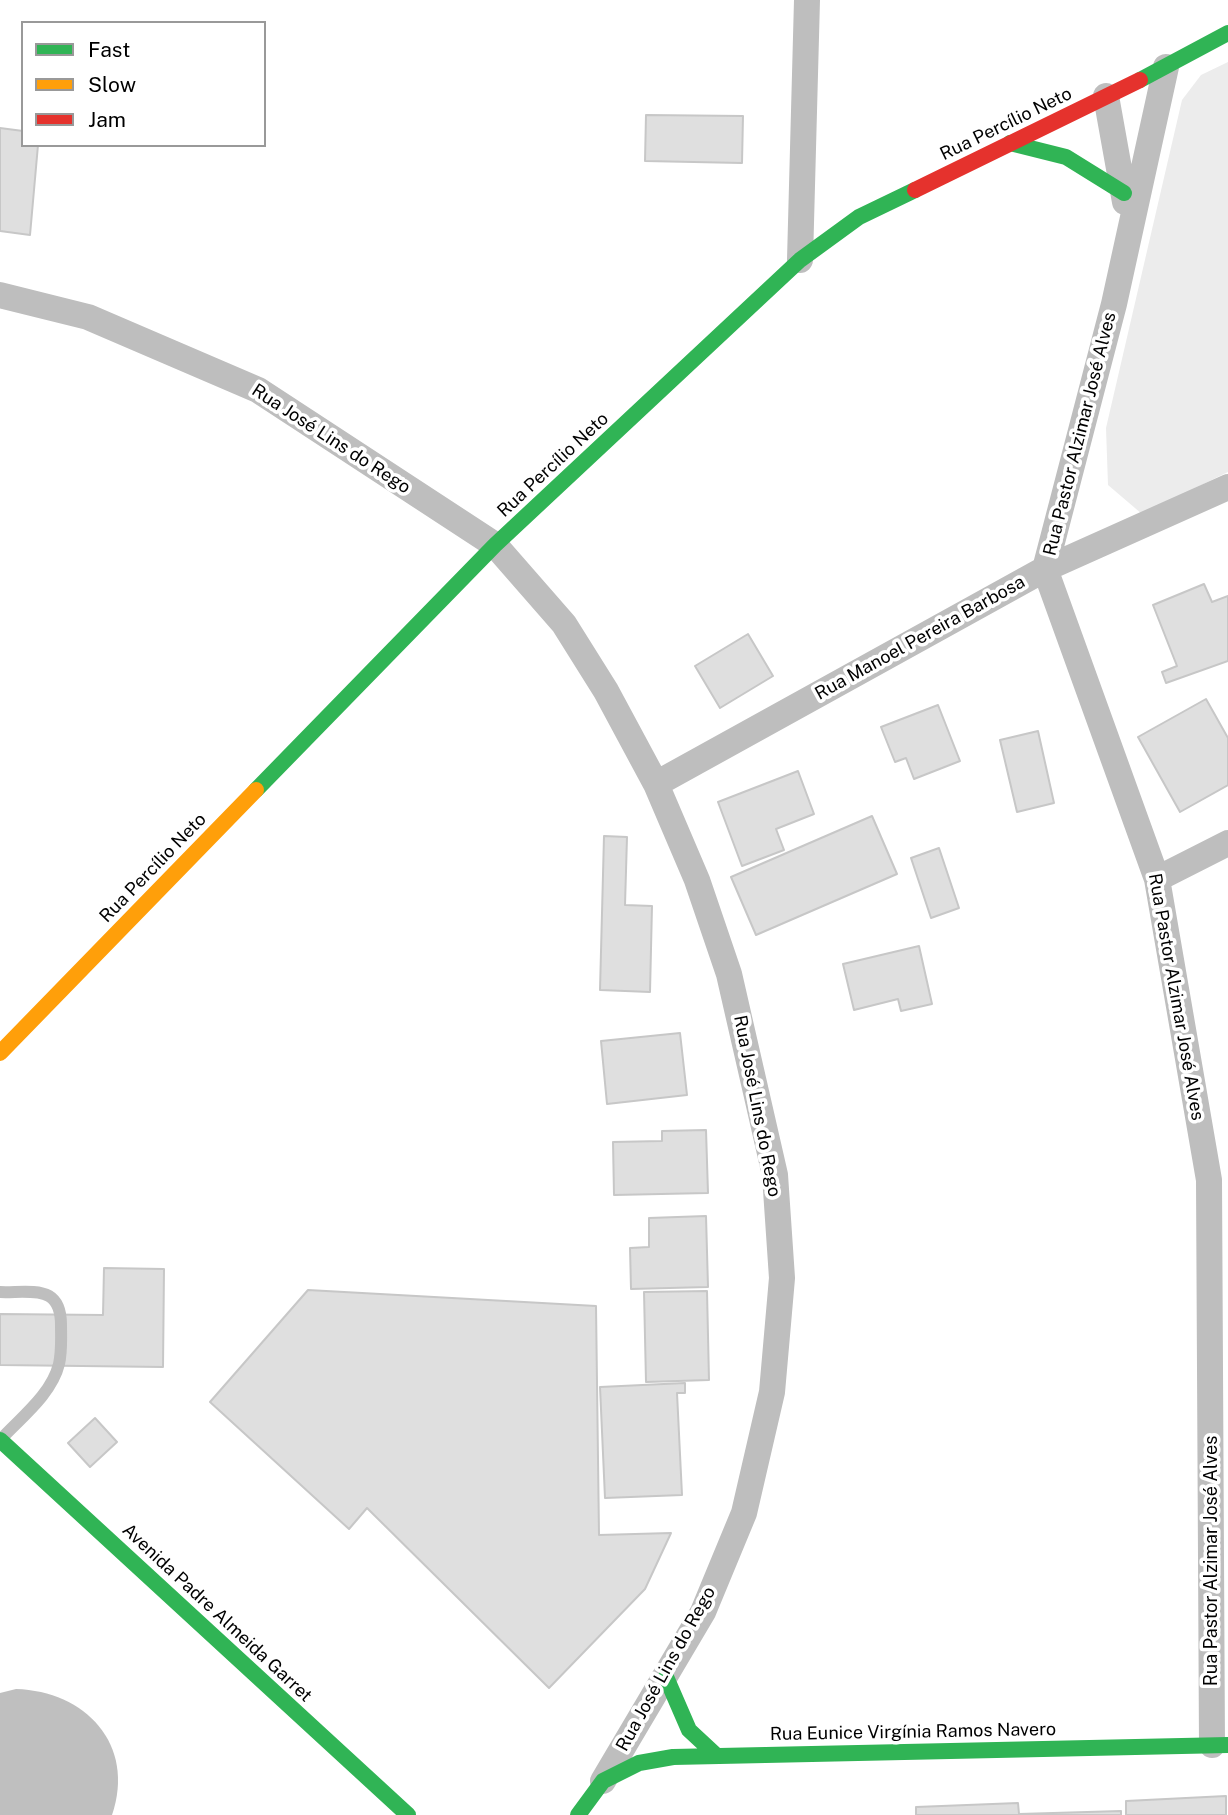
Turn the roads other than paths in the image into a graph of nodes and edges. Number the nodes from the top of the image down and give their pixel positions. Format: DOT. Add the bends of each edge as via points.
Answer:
graph roads {
  1 [pos="807,0"];
  2 [pos="1228,33"];
  3 [pos="1166,67"];
  4 [pos="1106,96"];
  5 [pos="1010,143"];
  6 [pos="1124,192"];
  7 [pos="1129,234"];
  8 [pos="800,260"];
  9 [pos="0,295"];
  10 [pos="1228,487"];
  11 [pos="495,545"];
  12 [pos="1045,569"];
  13 [pos="656,784"];
  14 [pos="1228,843"];
  15 [pos="1157,879"];
  16 [pos="0,1053"];
  17 [pos="1219,1176"];
  18 [pos="0,1293"];
  19 [pos="0,1440"];
  20 [pos="666,1677"];
  21 [pos="1220,1745"];
  22 [pos="717,1756"];
  23 [pos="603,1781"];
  24 [pos="408,1815"];
  25 [pos="578,1815"];
  1 -- 8 [label="street"];
  2 -- 3 [label="street, Rua Percílio Neto"];
  3 -- 4 [label="street, Rua Percílio Neto"];
  3 -- 7 [label="street, Rua Pastor Alzimar José Alves"];
  4 -- 5 [label="street, Rua Percílio Neto"];
  4 -- 6 [label="street, Rua Pastor Alzimar José Alves"];
  5 -- 6 [label="street" via="1066,157"];
  5 -- 8 [label="street, Rua Percílio Neto" via="859,217"];
  6 -- 7 [label="street, Rua Pastor Alzimar José Alves"];
  7 -- 12 [label="street, Rua Pastor Alzimar José Alves"];
  8 -- 11 [label="street, Rua Percílio Neto"];
  9 -- 11 [label="street, Rua José Lins do Rego" via="88,317 258,390"];
  10 -- 12 [label="street, Rua Manoel Pereira Barbosa"];
  11 -- 13 [label="street, Rua José Lins do Rego" via="564,624 607,691"];
  11 -- 16 [label="street, Rua Percílio Neto"];
  12 -- 13 [label="street, Rua Manoel Pereira Barbosa"];
  12 -- 15 [label="street, Rua Pastor Alzimar José Alves"];
  13 -- 20 [label="street, Rua José Lins do Rego" via="697,880 729,974 775,1175 782,1278 772,1392 744,1513 703,1612"];
  14 -- 15 [label="street"];
  15 -- 17 [label="street, Rua Pastor Alzimar José Alves"];
  17 -- 21 [label="street, Rua Pastor Alzimar José Alves"];
  18 -- 19 [label="lane" via="49,1296 61,1316 59,1365 52,1382"];
  19 -- 24 [label="street, Avenida Padre Almeida Garret"];
  20 -- 22 [label="street" via="689,1730"];
  20 -- 23 [label="street, Rua José Lins do Rego"];
  21 -- 22 [label="street, Rua Eunice Virgínia Ramos Navero"];
  22 -- 23 [label="street, Rua Eunice Virgínia Ramos Navero" via="639,1763"];
  23 -- 25 [label="street, Rua José Lins do Rego"];
}
